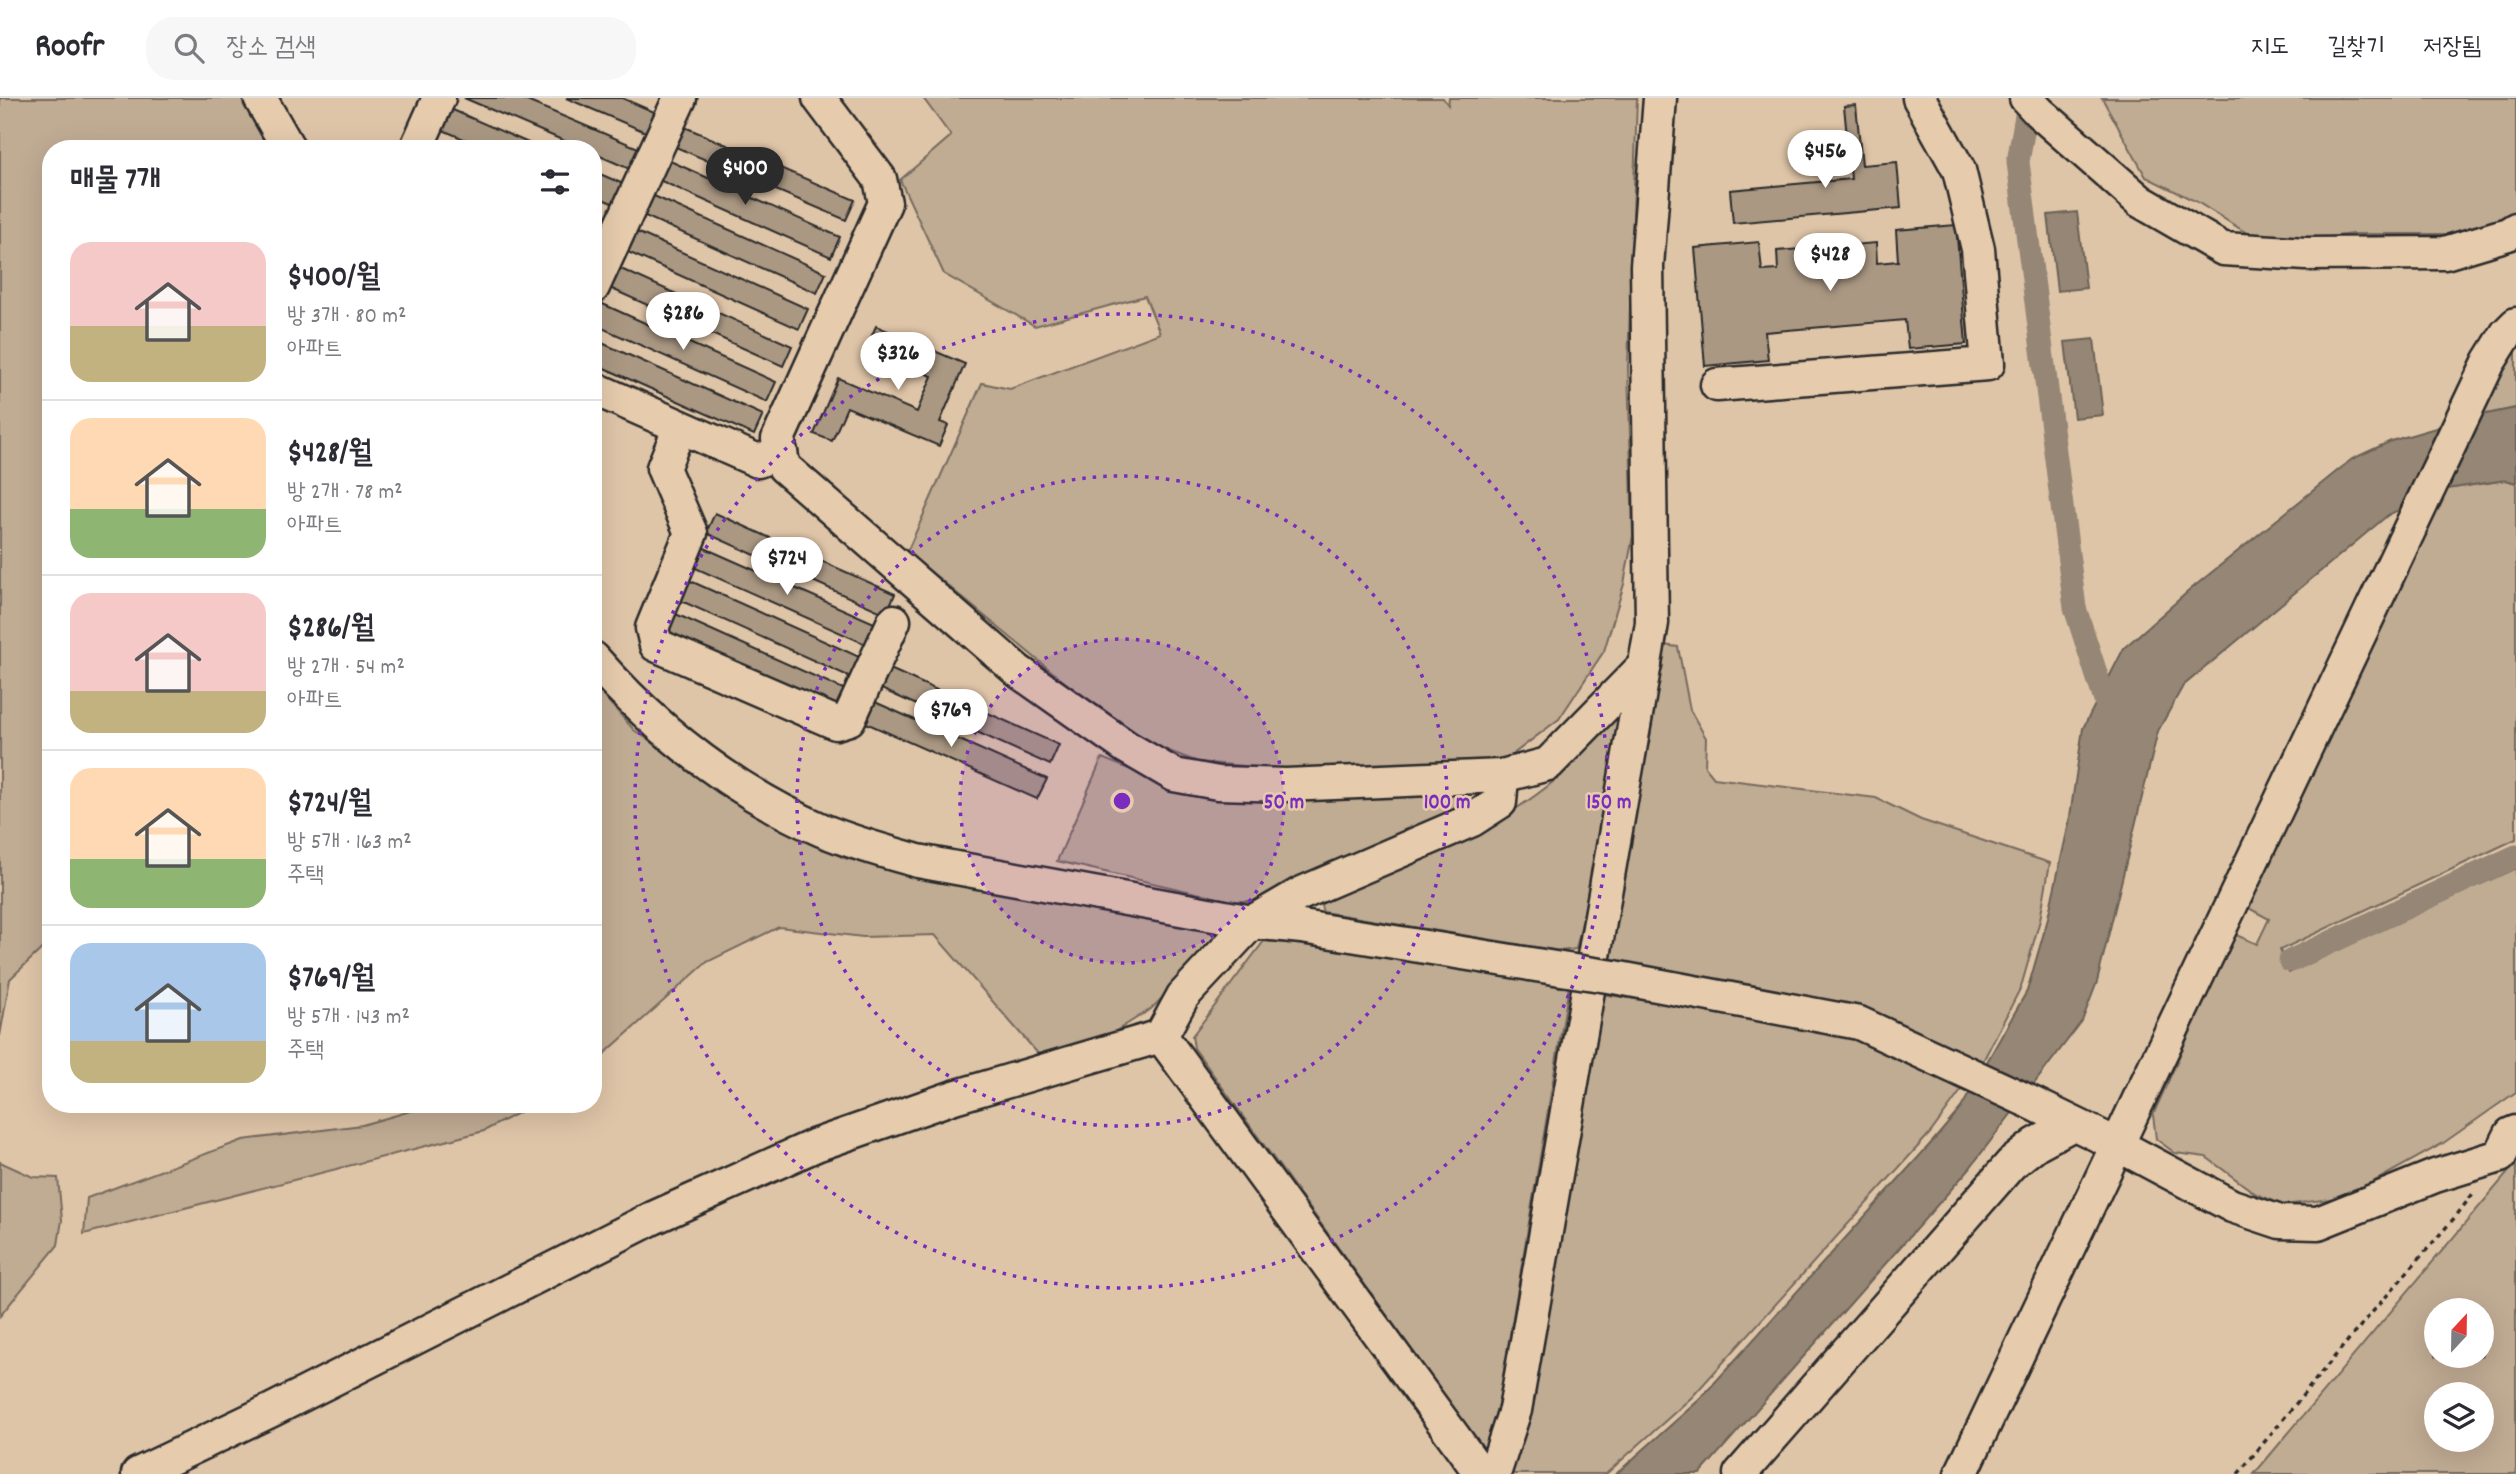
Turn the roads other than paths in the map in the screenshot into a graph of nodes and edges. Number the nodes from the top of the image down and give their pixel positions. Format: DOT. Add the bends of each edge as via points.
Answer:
graph roads {
  1 [pos="260,98"];
  2 [pos="439,98"];
  3 [pos="680,98"];
  4 [pos="818,98"];
  5 [pos="1660,98"];
  6 [pos="1919,98"];
  7 [pos="2033,105"];
  8 [pos="284,140"];
  9 [pos="420,140"];
  10 [pos="2516,229"];
  11 [pos="602,267"];
  12 [pos="2516,324"];
  13 [pos="1717,385"];
  14 [pos="602,392"];
  15 [pos="680,427"];
  16 [pos="781,452"];
  17 [pos="894,621"];
  18 [pos="1645,665"];
  19 [pos="602,668"];
  20 [pos="1502,776"];
  21 [pos="1252,922"];
  22 [pos="1161,1036"];
  23 [pos="2073,1124"];
  24 [pos="2511,1137"];
  25 [pos="2116,1144"];
  26 [pos="138,1474"];
  27 [pos="1481,1474"];
  28 [pos="1494,1474"];
  29 [pos="1740,1474"];
  30 [pos="1961,1474"];
  1 -- 8 [label="street"];
  2 -- 9 [label="street"];
  3 -- 11 [label="street"];
  4 -- 16 [label="street" via="880,179 885,203 778,439"];
  5 -- 18 [label="street" via="1647,266 1652,623"];
  6 -- 13 [label="street" via="1959,170 1978,249 1988,363"];
  7 -- 10 [label="street" via="2140,201 2223,249 2306,254 2445,253"];
  12 -- 25 [label="street" via="2489,362"];
  14 -- 15 [label="street"];
  15 -- 16 [label="street" via="758,461"];
  15 -- 17 [label="street" via="663,468 691,533 652,628 656,645 836,723 849,719"];
  16 -- 20 [label="street" via="784,467 1018,671 1174,775 1218,783 1286,785"];
  18 -- 20 [label="street" via="1548,764"];
  18 -- 28 [label="street" via="1516,1410"];
  19 -- 21 [label="street" via="661,728 715,769 821,829 918,861"];
  20 -- 21 [label="street" via="1500,802 1472,820 1300,894"];
  21 -- 22 [label="street" via="1183,996"];
  21 -- 23 [label="street, bridge" via="1614,977 1859,1023"];
  22 -- 26 [label="street" via="954,1097 816,1145 653,1218"];
  22 -- 27 [label="street"];
  23 -- 25 [label="street"];
  23 -- 29 [label="street" via="2011,1164"];
  24 -- 25 [label="street" via="2435,1176 2318,1223 2280,1222 2232,1206"];
  25 -- 30 [label="street"];
}
